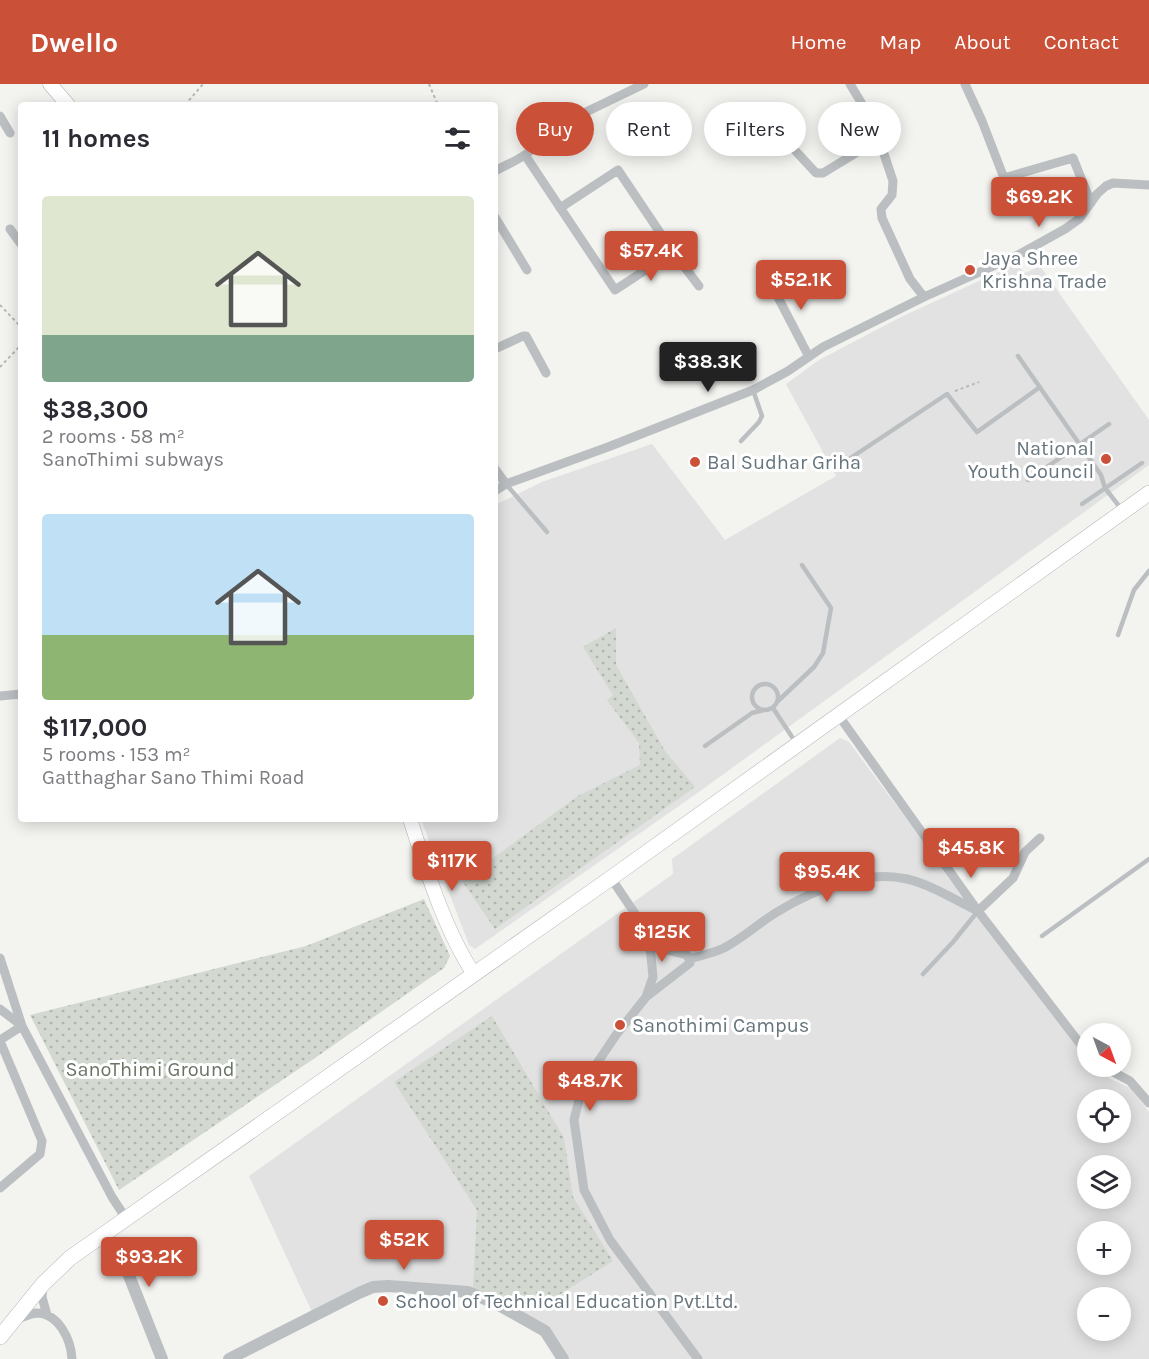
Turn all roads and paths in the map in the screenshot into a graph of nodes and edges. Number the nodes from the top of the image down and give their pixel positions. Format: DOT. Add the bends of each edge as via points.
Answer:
graph roads {
  1 [pos="50,84"];
  2 [pos="203,84"];
  3 [pos="429,84"];
  4 [pos="644,84"];
  5 [pos="850,84"];
  6 [pos="965,84"];
  7 [pos="65,102"];
  8 [pos="188,102"];
  9 [pos="437,102"];
  10 [pos="861,102"];
  11 [pos="594,108"];
  12 [pos="0,116"];
  13 [pos="10,133"];
  14 [pos="523,156"];
  15 [pos="526,156"];
  16 [pos="800,156"];
  17 [pos="851,156"];
  18 [pos="885,156"];
  19 [pos="498,169"];
  20 [pos="1149,185"];
  21 [pos="1091,203"];
  22 [pos="560,208"];
  23 [pos="498,222"];
  24 [pos="10,229"];
  25 [pos="18,240"];
  26 [pos="673,252"];
  27 [pos="527,270"];
  28 [pos="769,280"];
  29 [pos="699,286"];
  30 [pos="924,297"];
  31 [pos="0,305"];
  32 [pos="18,324"];
  33 [pos="18,348"];
  34 [pos="498,348"];
  35 [pos="808,356"];
  36 [pos="1018,356"];
  37 [pos="0,367"];
  38 [pos="546,373"];
  39 [pos="979,382"];
  40 [pos="1040,387"];
  41 [pos="753,390"];
  42 [pos="947,394"];
  43 [pos="1109,424"];
  44 [pos="741,441"];
  45 [pos="1079,445"];
  46 [pos="1142,463"];
  47 [pos="837,467"];
  48 [pos="498,473"];
  49 [pos="1028,480"];
  50 [pos="506,484"];
  51 [pos="1106,488"];
  52 [pos="498,489"];
  53 [pos="1149,493"];
  54 [pos="1082,504"];
  55 [pos="1123,512"];
  56 [pos="547,532"];
  57 [pos="802,565"];
  58 [pos="1149,572"];
  59 [pos="1118,635"];
  60 [pos="18,694"];
  61 [pos="0,696"];
  62 [pos="778,701"];
  63 [pos="773,708"];
  64 [pos="764,710"];
  65 [pos="839,716"];
  66 [pos="705,746"];
  67 [pos="798,746"];
  68 [pos="411,822"];
  69 [pos="1040,838"];
  70 [pos="1149,859"];
  71 [pos="611,878"];
  72 [pos="978,911"];
  73 [pos="1042,936"];
  74 [pos="650,946"];
  75 [pos="0,958"];
  76 [pos="689,959"];
  77 [pos="474,974"];
  78 [pos="922,974"];
  79 [pos="646,997"];
  80 [pos="0,1010"];
  81 [pos="22,1026"];
  82 [pos="0,1040"];
  83 [pos="1077,1040"];
  84 [pos="1123,1077"];
  85 [pos="1149,1103"];
  86 [pos="0,1188"];
  87 [pos="127,1220"];
  88 [pos="106,1234"];
  89 [pos="43,1284"];
  90 [pos="47,1315"];
  91 [pos="12,1321"];
  92 [pos="0,1337"];
  93 [pos="72,1359"];
  94 [pos="162,1359"];
  95 [pos="229,1359"];
  96 [pos="563,1359"];
  97 [pos="698,1359"];
  1 -- 7 [label="main road"];
  2 -- 8 [label="path"];
  3 -- 9 [label="path"];
  4 -- 11 [label="street"];
  5 -- 10 [label="street"];
  6 -- 21 [label="street" via="1004,178 1073,158"];
  12 -- 13 [label="street"];
  14 -- 19 [label="street"];
  15 -- 22 [label="street"];
  16 -- 17 [label="street" via="816,173 823,173"];
  18 -- 30 [label="street" via="894,188 881,209 882,218 910,279"];
  20 -- 21 [label="street" via="1113,183"];
  21 -- 30 [label="street" via="1080,219 1065,229"];
  22 -- 26 [label="street" via="615,290"];
  22 -- 26 [label="street" via="618,170"];
  23 -- 27 [label="street"];
  24 -- 25 [label="street"];
  26 -- 29 [label="street"];
  28 -- 35 [label="street"];
  30 -- 35 [label="street"];
  31 -- 32 [label="path"];
  33 -- 37 [label="path"];
  34 -- 38 [label="street" via="526,336"];
  35 -- 41 [label="street"];
  36 -- 40 [label="lane"];
  39 -- 42 [label="path"];
  40 -- 42 [label="lane" via="976,432"];
  40 -- 45 [label="lane"];
  41 -- 44 [label="lane" via="762,416"];
  41 -- 50 [label="street"];
  42 -- 47 [label="lane"];
  43 -- 45 [label="lane"];
  45 -- 49 [label="lane"];
  45 -- 51 [label="lane"];
  46 -- 51 [label="lane"];
  48 -- 50 [label="street"];
  50 -- 52 [label="street"];
  50 -- 56 [label="lane"];
  51 -- 54 [label="lane"];
  51 -- 55 [label="lane"];
  53 -- 55 [label="main road"];
  55 -- 65 [label="main road"];
  57 -- 62 [label="lane" via="831,608 825,642 814,667"];
  58 -- 59 [label="lane" via="1134,590"];
  60 -- 61 [label="street"];
  62 -- 63 [label="lane"];
  62 -- 64 [label="lane" via="775,688 758,687 753,703"];
  63 -- 64 [label="lane"];
  63 -- 67 [label="lane"];
  64 -- 66 [label="lane" via="752,713"];
  65 -- 67 [label="main road"];
  65 -- 72 [label="street"];
  67 -- 71 [label="main road"];
  68 -- 77 [label="main road" via="457,945"];
  69 -- 72 [label="street" via="1025,852 1013,878"];
  70 -- 73 [label="lane"];
  71 -- 74 [label="street" via="642,924"];
  71 -- 77 [label="main road"];
  72 -- 76 [label="street" via="906,879 861,880 806,895 725,947"];
  72 -- 78 [label="lane"];
  72 -- 83 [label="street"];
  74 -- 76 [label="street" via="687,955"];
  74 -- 79 [label="street" via="653,977"];
  75 -- 81 [label="street"];
  76 -- 79 [label="street" via="690,963"];
  77 -- 87 [label="main road"];
  79 -- 97 [label="street" via="583,1084 574,1120 582,1179 610,1240"];
  80 -- 81 [label="street"];
  81 -- 82 [label="street"];
  81 -- 87 [label="street"];
  82 -- 86 [label="street" via="42,1141 40,1154"];
  84 -- 85 [label="street"];
  87 -- 88 [label="main road"];
  88 -- 89 [label="main road" via="70,1258"];
  88 -- 94 [label="street" via="122,1258"];
  89 -- 90 [label="street"];
  89 -- 91 [label="main road"];
  90 -- 91 [label="street" via="35,1313"];
  90 -- 93 [label="street" via="68,1338"];
  91 -- 92 [label="main road"];
  95 -- 96 [label="street" via="372,1287 388,1286 468,1292 497,1304 545,1331"];
}
